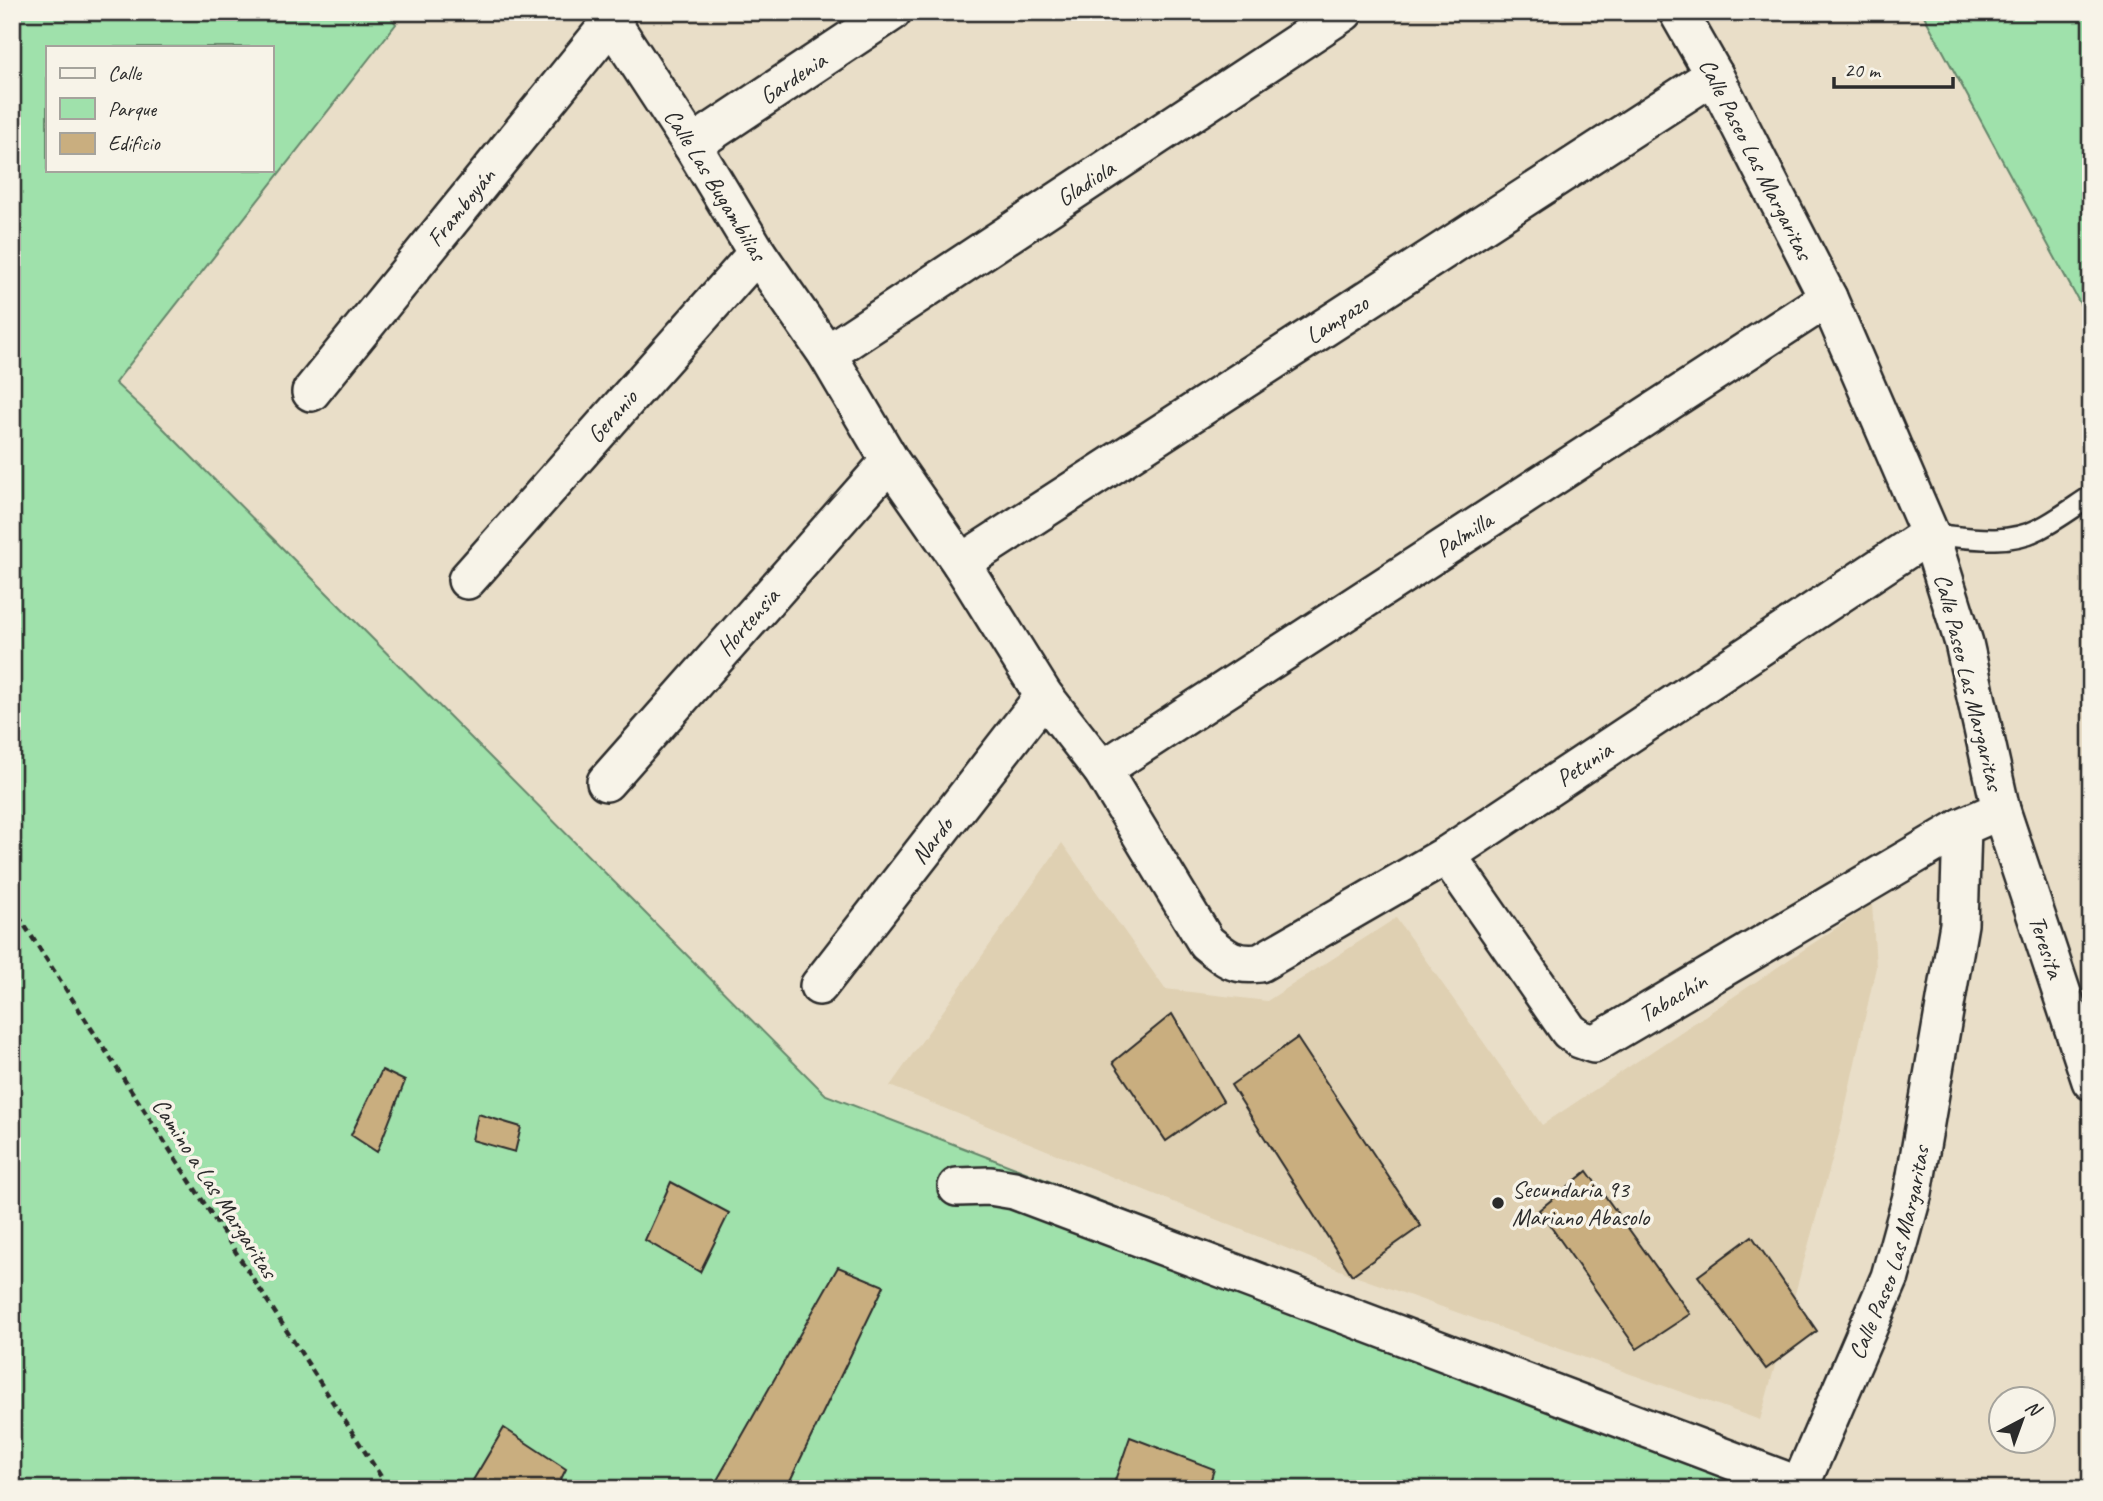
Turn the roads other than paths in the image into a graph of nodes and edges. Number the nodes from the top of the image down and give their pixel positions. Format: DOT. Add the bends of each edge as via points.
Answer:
graph roads {
  1 [pos="891,12"];
  2 [pos="1345,12"];
  3 [pos="1678,12"];
  4 [pos="608,17"];
  5 [pos="1714,75"];
  6 [pos="692,145"];
  7 [pos="757,253"];
  8 [pos="1828,298"];
  9 [pos="827,354"];
  10 [pos="311,392"];
  11 [pos="890,461"];
  12 [pos="2091,496"];
  13 [pos="1930,534"];
  14 [pos="961,563"];
  15 [pos="467,580"];
  16 [pos="1044,696"];
  17 [pos="1102,770"];
  18 [pos="606,782"];
  19 [pos="2001,810"];
  20 [pos="1962,827"];
  21 [pos="1447,855"];
  22 [pos="1227,959"];
  23 [pos="819,986"];
  24 [pos="2091,1081"];
  25 [pos="957,1187"];
  1 -- 6 [label="street, Gardenia"];
  2 -- 9 [label="street, Gladiola"];
  3 -- 5 [label="street, Calle Paseo Las Margaritas"];
  4 -- 6 [label="street, Calle Las Bugambilias"];
  4 -- 10 [label="street, Framboyán"];
  5 -- 8 [label="street, Calle Paseo Las Margaritas"];
  5 -- 14 [label="street, Lampazo"];
  6 -- 7 [label="street, Calle Las Bugambilias"];
  7 -- 9 [label="street, Calle Las Bugambilias"];
  7 -- 15 [label="street, Geranio"];
  8 -- 13 [label="street, Calle Paseo Las Margaritas"];
  8 -- 17 [label="street, Palmilla"];
  9 -- 11 [label="street, Calle Las Bugambilias"];
  11 -- 14 [label="street, Calle Las Bugambilias"];
  11 -- 18 [label="street, Hortensia"];
  12 -- 13 [label="lane" via="2038,530 2016,536 1994,540"];
  13 -- 19 [label="street, Calle Paseo Las Margaritas" via="1964,643"];
  13 -- 21 [label="street, Petunia"];
  14 -- 16 [label="street, Calle Las Bugambilias"];
  16 -- 17 [label="street, Calle Las Bugambilias"];
  16 -- 23 [label="street, Nardo"];
  17 -- 22 [label="street, Calle Las Bugambilias" via="1206,942"];
  19 -- 20 [label="street, Calle Paseo Las Margaritas"];
  19 -- 24 [label="street, Teresita"];
  20 -- 21 [label="street, Tabachín" via="1594,1044 1569,1031"];
  20 -- 25 [label="street, Calle Paseo Las Margaritas" via="1959,924 1913,1193 1890,1277 1800,1486 1014,1190"];
  21 -- 22 [label="street, Petunia" via="1260,963 1244,965"];
}
